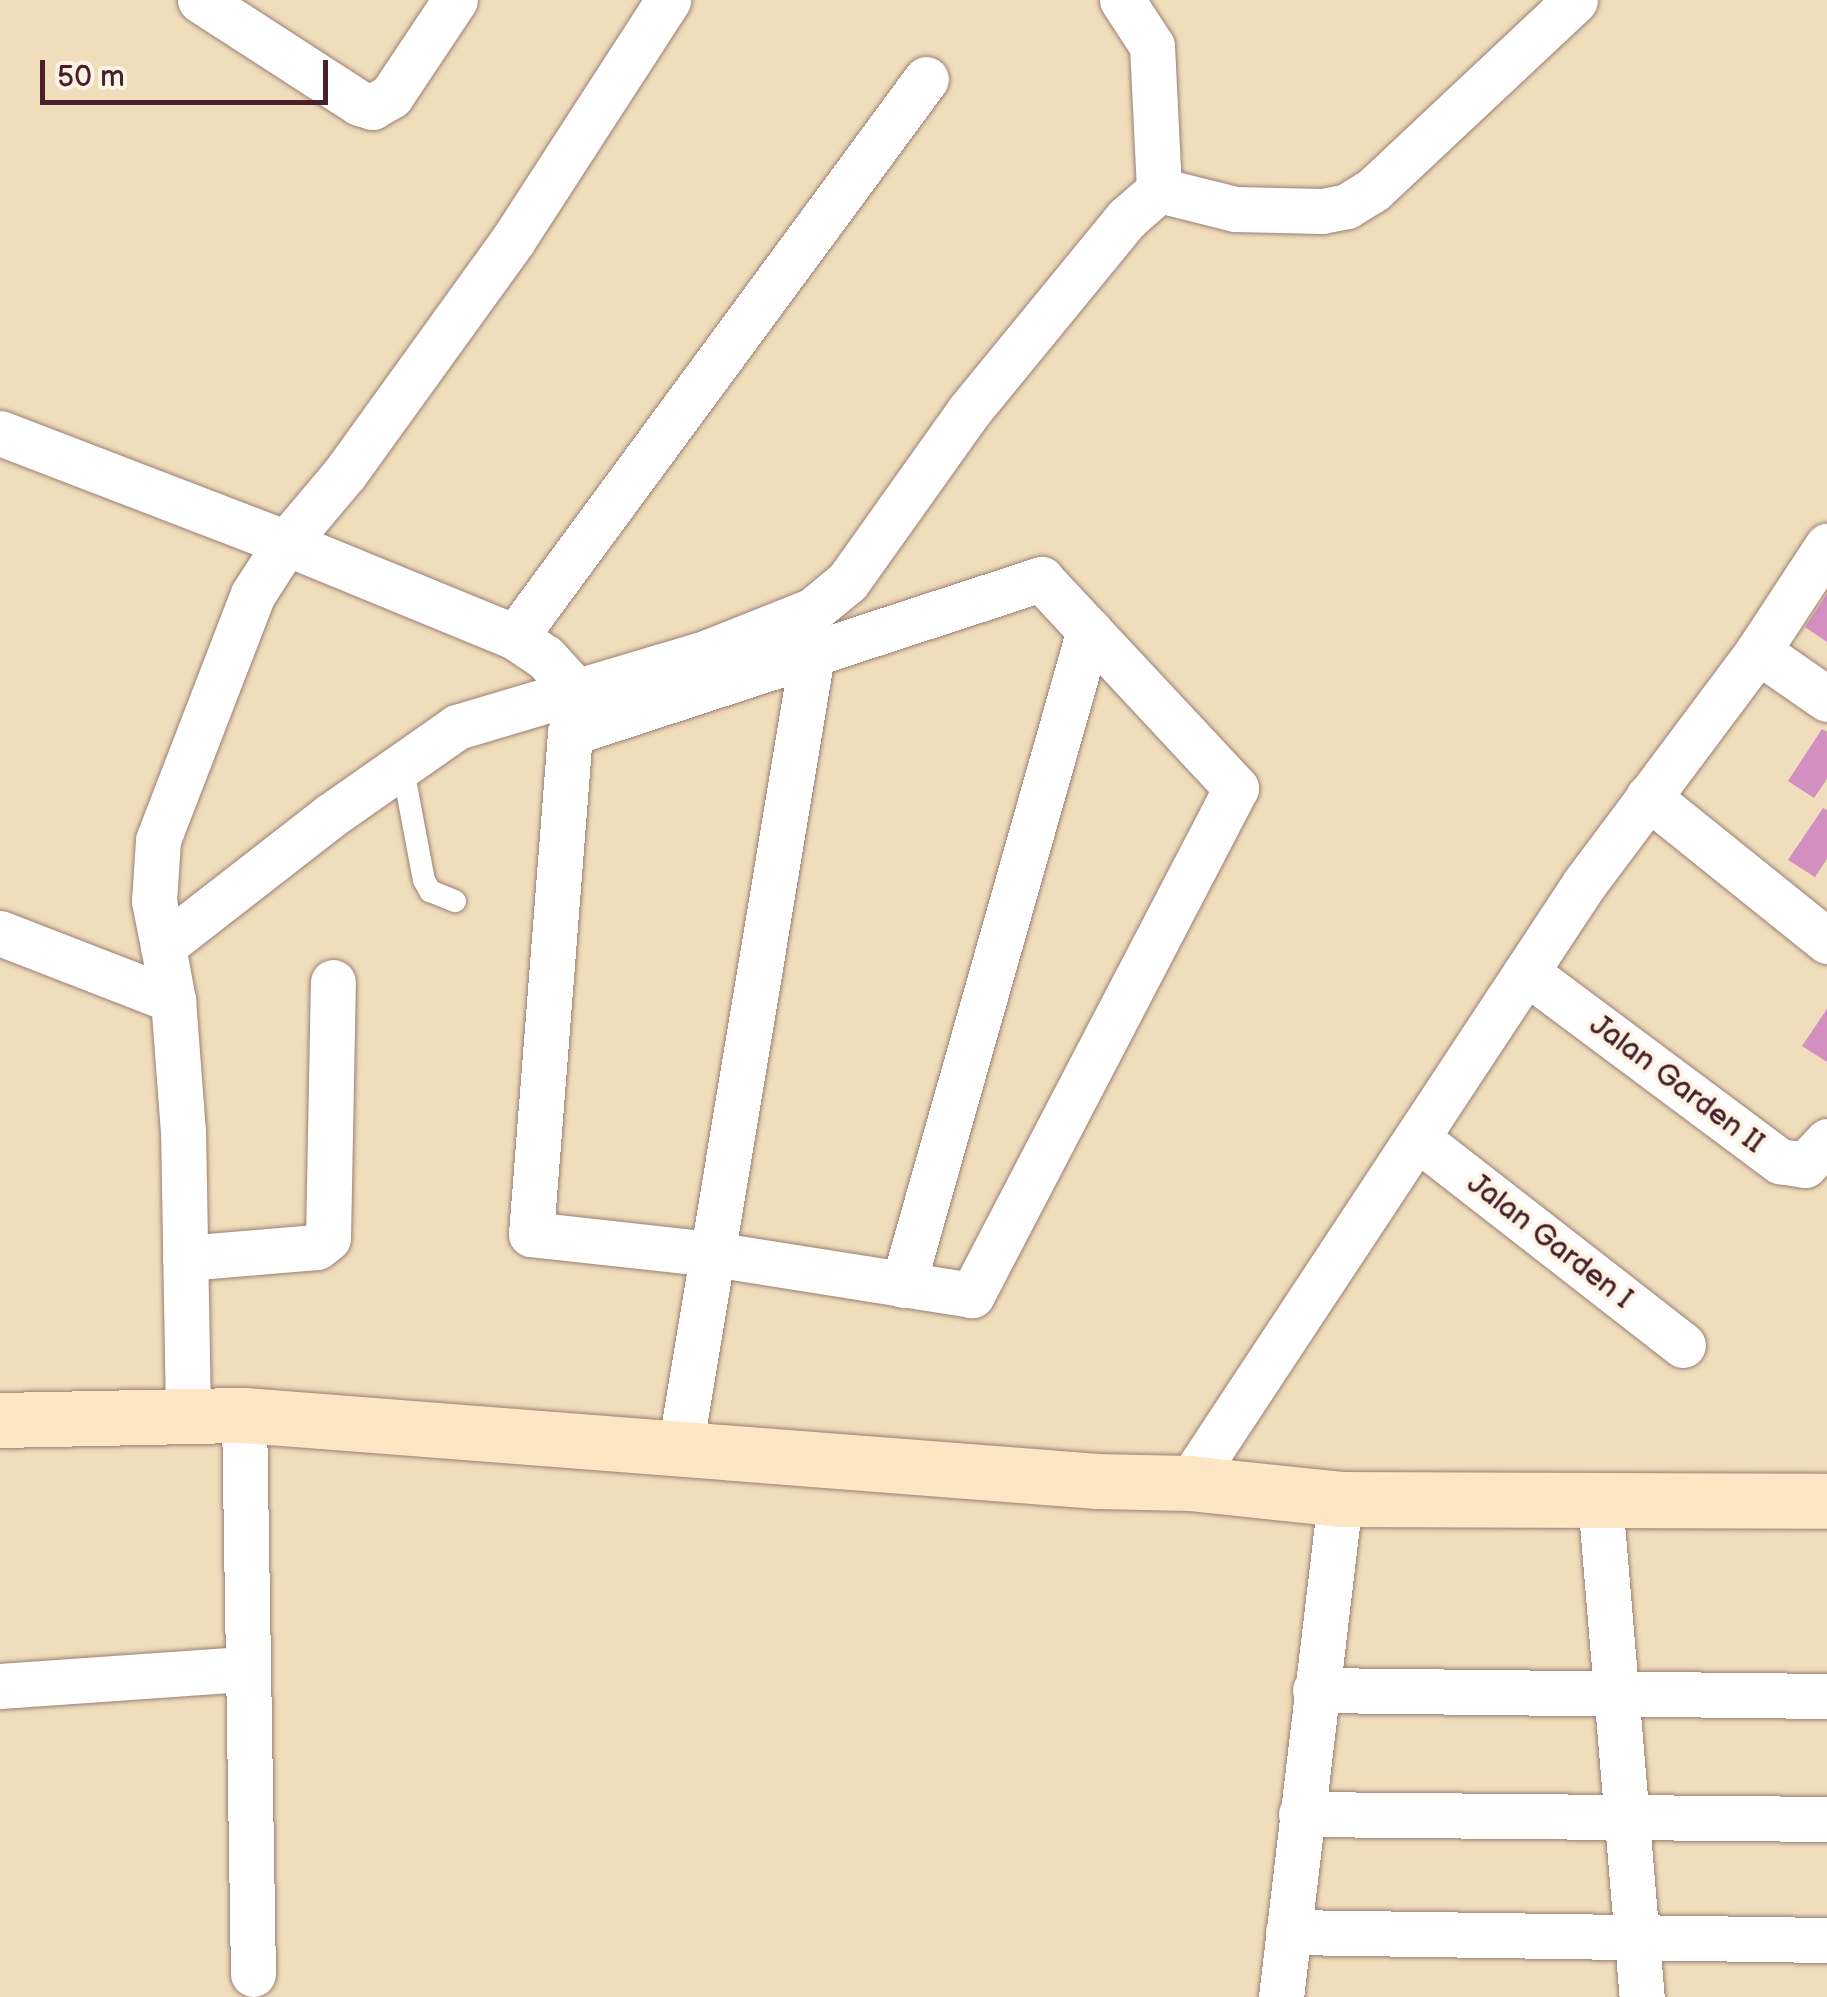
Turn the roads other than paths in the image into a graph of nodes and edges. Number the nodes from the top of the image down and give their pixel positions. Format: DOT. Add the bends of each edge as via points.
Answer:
graph roads {
  1 [pos="454,0"];
  2 [pos="668,0"];
  3 [pos="1122,0"];
  4 [pos="1572,1"];
  5 [pos="225,7"];
  6 [pos="926,79"];
  7 [pos="1159,190"];
  8 [pos="0,433"];
  9 [pos="286,542"];
  10 [pos="1827,546"];
  11 [pos="1089,630"];
  12 [pos="514,637"];
  13 [pos="1758,651"];
  14 [pos="812,654"];
  15 [pos="576,692"];
  16 [pos="1827,699"];
  17 [pos="402,764"];
  18 [pos="1648,797"];
  19 [pos="455,901"];
  20 [pos="0,933"];
  21 [pos="1827,941"];
  22 [pos="163,946"];
  23 [pos="1526,972"];
  24 [pos="333,982"];
  25 [pos="173,1000"];
  26 [pos="1418,1138"];
  27 [pos="1827,1141"];
  28 [pos="712,1254"];
  29 [pos="185,1258"];
  30 [pos="903,1285"];
  31 [pos="1683,1346"];
  32 [pos="188,1414"];
  33 [pos="244,1414"];
  34 [pos="0,1420"];
  35 [pos="680,1449"];
  36 [pos="1189,1483"];
  37 [pos="1340,1499"];
  38 [pos="1600,1500"];
  39 [pos="1827,1502"];
  40 [pos="246,1669"];
  41 [pos="0,1686"];
  42 [pos="1315,1690"];
  43 [pos="1617,1694"];
  44 [pos="1827,1696"];
  45 [pos="1301,1814"];
  46 [pos="1627,1817"];
  47 [pos="1827,1819"];
  48 [pos="1288,1932"];
  49 [pos="1636,1936"];
  50 [pos="1827,1940"];
  51 [pos="252,1974"];
  52 [pos="1281,1997"];
  53 [pos="1642,1997"];
  1 -- 5 [label="street" via="391,96 372,107"];
  2 -- 9 [label="street" via="513,240 345,472"];
  3 -- 7 [label="street" via="1152,46"];
  4 -- 7 [label="street" via="1373,190 1348,206 1235,208"];
  6 -- 12 [label="street"];
  7 -- 15 [label="street" via="1126,218 968,412 848,581 813,610 782,624"];
  8 -- 9 [label="street"];
  9 -- 12 [label="street"];
  9 -- 22 [label="street" via="253,594 158,840 154,902"];
  10 -- 13 [label="street"];
  11 -- 14 [label="street" via="1041,579"];
  11 -- 30 [label="street"];
  11 -- 30 [label="street" via="1236,788 972,1294"];
  12 -- 15 [label="street" via="545,657"];
  13 -- 16 [label="street"];
  13 -- 18 [label="street"];
  14 -- 28 [label="street"];
  14 -- 28 [label="street" via="570,733 531,1234"];
  15 -- 17 [label="street" via="457,728"];
  17 -- 19 [label="lane" via="424,880"];
  17 -- 22 [label="street"];
  18 -- 21 [label="street"];
  18 -- 23 [label="street"];
  20 -- 25 [label="street"];
  22 -- 25 [label="street"];
  23 -- 26 [label="street"];
  23 -- 27 [label="street, Jalan Garden II" via="1780,1161 1805,1166"];
  24 -- 29 [label="street" via="328,1238 317,1247"];
  25 -- 29 [label="street"];
  26 -- 31 [label="street, Jalan Garden I"];
  26 -- 36 [label="street"];
  28 -- 30 [label="street"];
  28 -- 35 [label="street"];
  29 -- 32 [label="street"];
  32 -- 33 [label="street"];
  32 -- 34 [label="street"];
  33 -- 35 [label="street"];
  33 -- 40 [label="street"];
  35 -- 36 [label="street"];
  36 -- 37 [label="street"];
  37 -- 38 [label="street"];
  37 -- 42 [label="street"];
  38 -- 39 [label="street"];
  38 -- 43 [label="street"];
  40 -- 41 [label="street"];
  40 -- 51 [label="street"];
  42 -- 43 [label="street"];
  42 -- 45 [label="street"];
  43 -- 44 [label="street"];
  43 -- 46 [label="street"];
  45 -- 46 [label="street"];
  45 -- 48 [label="street"];
  46 -- 47 [label="street"];
  46 -- 49 [label="street"];
  48 -- 49 [label="street"];
  48 -- 52 [label="street"];
  49 -- 50 [label="street"];
  49 -- 53 [label="street"];
}
